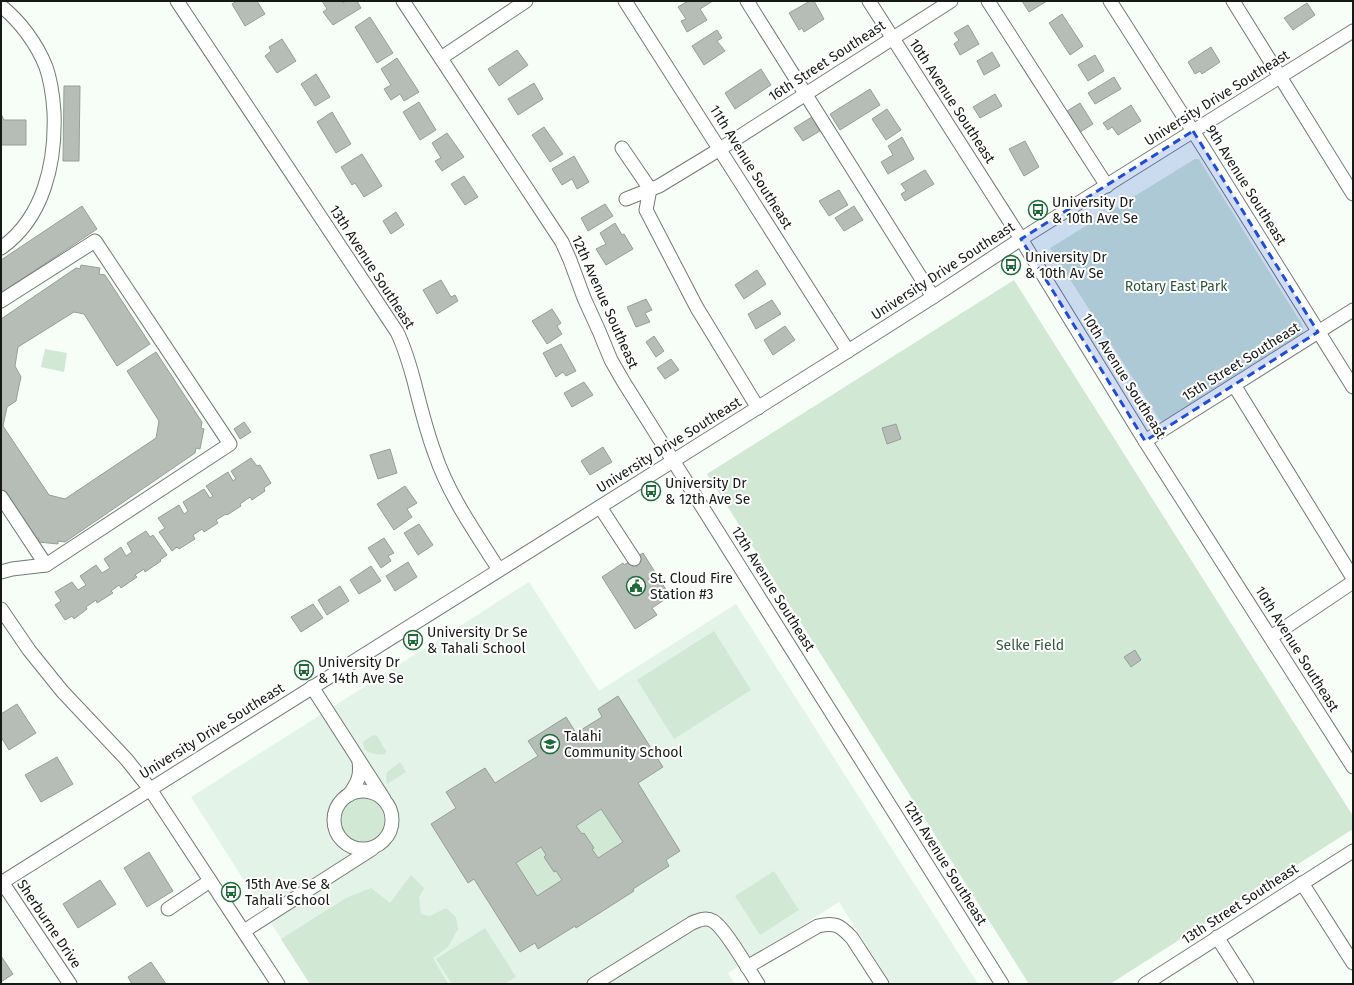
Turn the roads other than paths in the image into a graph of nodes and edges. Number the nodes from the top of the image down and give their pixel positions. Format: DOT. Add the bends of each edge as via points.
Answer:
graph roads {
  1 [pos="178,1"];
  2 [pos="403,1"];
  3 [pos="526,1"];
  4 [pos="625,1"];
  5 [pos="747,1"];
  6 [pos="868,1"];
  7 [pos="951,1"];
  8 [pos="988,1"];
  9 [pos="1110,1"];
  10 [pos="1232,1"];
  11 [pos="1,6"];
  12 [pos="1353,31"];
  13 [pos="892,38"];
  14 [pos="440,58"];
  15 [pos="1281,77"];
  16 [pos="806,94"];
  17 [pos="1193,132"];
  18 [pos="622,148"];
  19 [pos="720,149"];
  20 [pos="1107,186"];
  21 [pos="650,189"];
  22 [pos="1353,194"];
  23 [pos="626,198"];
  24 [pos="1021,239"];
  25 [pos="1,248"];
  26 [pos="933,297"];
  27 [pos="1,301"];
  28 [pos="1353,310"];
  29 [pos="1318,332"];
  30 [pos="848,351"];
  31 [pos="1234,385"];
  32 [pos="1353,387"];
  33 [pos="758,408"];
  34 [pos="1145,441"];
  35 [pos="673,461"];
  36 [pos="1,497"];
  37 [pos="600,507"];
  38 [pos="634,559"];
  39 [pos="46,565"];
  40 [pos="499,570"];
  41 [pos="1,572"];
  42 [pos="1353,578"];
  43 [pos="1353,582"];
  44 [pos="1,609"];
  45 [pos="1271,637"];
  46 [pos="312,687"];
  47 [pos="359,761"];
  48 [pos="1353,767"];
  49 [pos="150,789"];
  50 [pos="349,795"];
  51 [pos="386,802"];
  52 [pos="343,842"];
  53 [pos="377,846"];
  54 [pos="1353,851"];
  55 [pos="339,870"];
  56 [pos="210,881"];
  57 [pos="1,883"];
  58 [pos="1302,883"];
  59 [pos="168,908"];
  60 [pos="244,931"];
  61 [pos="1217,937"];
  62 [pos="1353,963"];
  63 [pos="747,966"];
  64 [pos="70,984"];
  65 [pos="278,984"];
  66 [pos="594,984"];
  67 [pos="758,984"];
  68 [pos="882,984"];
  69 [pos="1002,984"];
  70 [pos="1145,984"];
  71 [pos="1247,984"];
  1 -- 40 [label="street, 13th Avenue Southeast" via="404,346 439,467"];
  2 -- 14 [label="street, 12th Avenue Southeast"];
  3 -- 14 [label="street"];
  4 -- 19 [label="street, 11th Avenue Southeast"];
  5 -- 16 [label="street"];
  6 -- 13 [label="street, 10th Avenue Southeast"];
  7 -- 13 [label="street, 16th Street Southeast"];
  8 -- 20 [label="street"];
  9 -- 17 [label="street, 9th Avenue Southeast"];
  10 -- 15 [label="street"];
  11 -- 25 [label="street" via="25,31 46,67 51,87 54,125 50,170 43,191 22,230"];
  12 -- 15 [label="street, University Drive Southeast"];
  13 -- 16 [label="street, 16th Street Southeast"];
  13 -- 24 [label="street, 10th Avenue Southeast"];
  14 -- 35 [label="street, 12th Avenue Southeast" via="562,242 611,360"];
  15 -- 17 [label="street, University Drive Southeast"];
  15 -- 22 [label="street"];
  16 -- 19 [label="street, 16th Street Southeast"];
  16 -- 26 [label="street"];
  17 -- 20 [label="street, University Drive Southeast"];
  17 -- 29 [label="street, 9th Avenue Southeast"];
  18 -- 21 [label="street"];
  19 -- 21 [label="street, 16th Street Southeast"];
  19 -- 30 [label="street, 11th Avenue Southeast"];
  20 -- 24 [label="street, University Drive Southeast"];
  21 -- 23 [label="street, 16th Street Southeast"];
  21 -- 33 [label="street" via="646,210 697,308"];
  24 -- 26 [label="street, University Drive Southeast"];
  24 -- 34 [label="street, 10th Avenue Southeast"];
  26 -- 30 [label="street, University Drive Southeast"];
  27 -- 39 [label="street" via="95,241 230,444"];
  28 -- 29 [label="street, 15th Street Southeast"];
  29 -- 31 [label="street, 15th Street Southeast"];
  29 -- 32 [label="street, 9th Avenue Southeast"];
  30 -- 33 [label="street, University Drive Southeast"];
  31 -- 34 [label="street, 15th Street Southeast"];
  31 -- 42 [label="street"];
  33 -- 35 [label="street, University Drive Southeast"];
  34 -- 45 [label="street, 10th Avenue Southeast"];
  35 -- 37 [label="street, University Drive Southeast"];
  35 -- 69 [label="street, 12th Avenue Southeast"];
  36 -- 39 [label="street"];
  37 -- 38 [label="street"];
  37 -- 40 [label="street, University Drive Southeast"];
  39 -- 41 [label="street"];
  40 -- 46 [label="street, University Drive Southeast"];
  43 -- 45 [label="street"];
  44 -- 49 [label="street" via="29,650 62,691 128,760"];
  45 -- 48 [label="street, 10th Avenue Southeast"];
  46 -- 47 [label="street"];
  46 -- 49 [label="street, University Drive Southeast"];
  47 -- 50 [label="street" via="359,778"];
  47 -- 51 [label="street"];
  49 -- 56 [label="street"];
  49 -- 57 [label="street, University Drive Southeast"];
  50 -- 51 [label="street" via="365,791"];
  50 -- 52 [label="street" via="337,806 334,814 335,829"];
  51 -- 53 [label="street" via="392,815 391,829 383,842"];
  52 -- 53 [label="street" via="363,850"];
  52 -- 55 [label="street" via="345,855"];
  53 -- 55 [label="street"];
  54 -- 58 [label="street, 13th Street Southeast"];
  55 -- 60 [label="street"];
  56 -- 59 [label="street"];
  56 -- 60 [label="street"];
  57 -- 64 [label="street, Sherburne Drive"];
  58 -- 61 [label="street, 13th Street Southeast"];
  58 -- 62 [label="street"];
  60 -- 65 [label="street"];
  61 -- 70 [label="street, 13th Street Southeast"];
  61 -- 71 [label="street"];
  63 -- 66 [label="street" via="721,928 712,920 702,918"];
  63 -- 67 [label="street"];
  63 -- 68 [label="street" via="818,926 838,925 849,934"];
}
